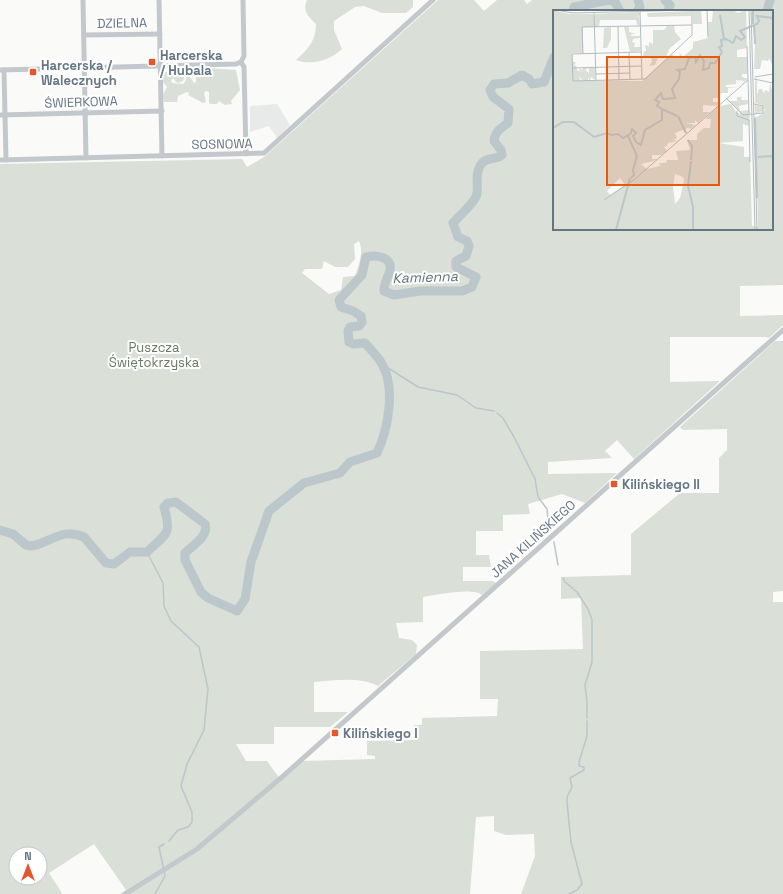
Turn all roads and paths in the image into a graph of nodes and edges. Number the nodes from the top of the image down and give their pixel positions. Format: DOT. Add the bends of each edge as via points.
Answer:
graph roads {
  1 [pos="83,0"];
  2 [pos="159,0"];
  3 [pos="243,0"];
  4 [pos="433,0"];
  5 [pos="160,34"];
  6 [pos="84,35"];
  7 [pos="241,62"];
  8 [pos="161,66"];
  9 [pos="84,68"];
  10 [pos="2,70"];
  11 [pos="162,111"];
  12 [pos="85,113"];
  13 [pos="2,115"];
  14 [pos="246,154"];
  15 [pos="162,156"];
  16 [pos="86,158"];
  17 [pos="3,160"];
  18 [pos="783,330"];
  19 [pos="125,894"];
  1 -- 6 [label="street"];
  2 -- 5 [label="street"];
  3 -- 7 [label="street" via="244,56"];
  4 -- 14 [label="street, SOSNOWA" via="264,153"];
  5 -- 6 [label="street, DZIELNA"];
  5 -- 8 [label="street"];
  6 -- 9 [label="street"];
  7 -- 8 [label="street"];
  7 -- 14 [label="street" via="244,67"];
  8 -- 9 [label="street"];
  8 -- 11 [label="street"];
  9 -- 10 [label="street"];
  9 -- 12 [label="street"];
  10 -- 13 [label="street"];
  11 -- 12 [label="street, ŚWIERKOWA"];
  11 -- 15 [label="street"];
  12 -- 13 [label="street, ŚWIERKOWA"];
  12 -- 16 [label="street"];
  13 -- 17 [label="street"];
  14 -- 15 [label="street, SOSNOWA"];
  15 -- 16 [label="street, SOSNOWA"];
  16 -- 17 [label="street, SOSNOWA"];
  18 -- 19 [label="street, JANA KILIŃSKIEGO" via="296,764 197,849"];
}
